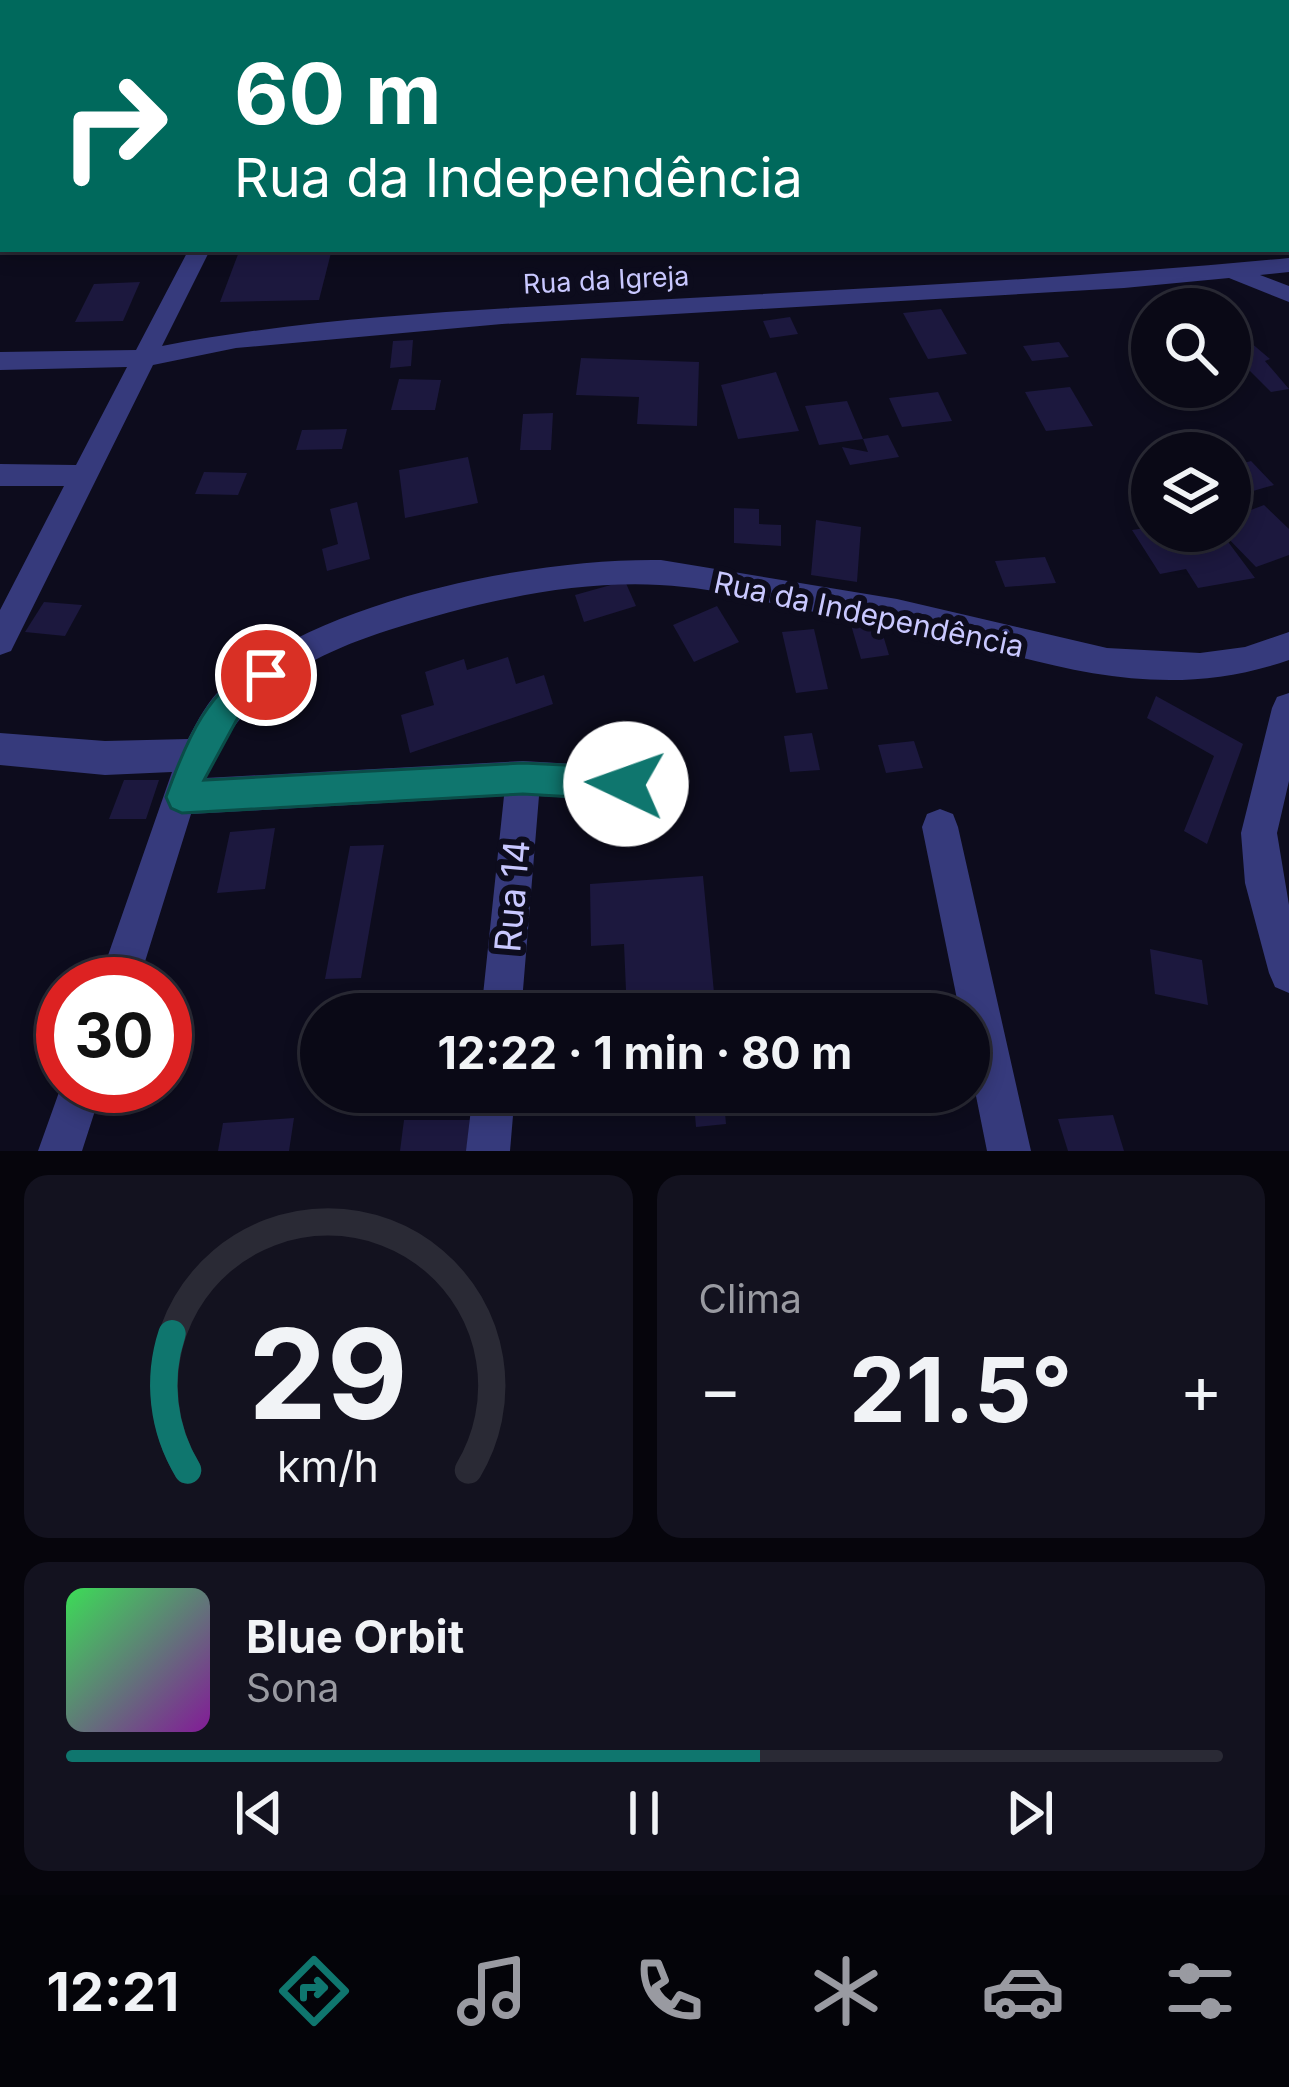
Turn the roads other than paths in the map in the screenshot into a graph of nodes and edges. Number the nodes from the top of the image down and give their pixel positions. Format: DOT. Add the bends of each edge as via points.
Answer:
graph roads {
  1 [pos="197,252"];
  2 [pos="1289,266"];
  3 [pos="1226,271"];
  4 [pos="1289,294"];
  5 [pos="147,358"];
  6 [pos="0,361"];
  7 [pos="0,475"];
  8 [pos="86,476"];
  9 [pos="0,641"];
  10 [pos="1289,646"];
  11 [pos="1289,709"];
  12 [pos="0,749"];
  13 [pos="196,755"];
  14 [pos="523,778"];
  15 [pos="626,784"];
  16 [pos="182,797"];
  17 [pos="940,827"];
  18 [pos="127,957"];
  19 [pos="1289,973"];
  20 [pos="503,993"];
  21 [pos="73,1113"];
  22 [pos="492,1113"];
  23 [pos="60,1151"];
  24 [pos="488,1151"];
  25 [pos="1009,1151"];
  1 -- 5 [label="street"];
  2 -- 3 [label="street, Rua da Igreja"];
  3 -- 4 [label="street"];
  3 -- 5 [label="street, Rua da Igreja" via="459,320 236,340"];
  5 -- 6 [label="street, Rua da Igreja"];
  5 -- 8 [label="street"];
  7 -- 8 [label="street"];
  8 -- 9 [label="street"];
  10 -- 13 [label="street, Rua da Independência" via="1213,666 1135,666 706,579 642,572 553,579 370,623 300,649 231,700"];
  11 -- 19 [label="street" via="1259,832"];
  12 -- 13 [label="street"];
  13 -- 16 [label="street, Rua da Independência"];
  14 -- 15 [label="street"];
  14 -- 16 [label="street"];
  14 -- 20 [label="street, Rua 14"];
  16 -- 18 [label="street, Rua da Independência"];
  17 -- 25 [label="street"];
  21 -- 23 [label="street"];
  22 -- 24 [label="street"];
}
